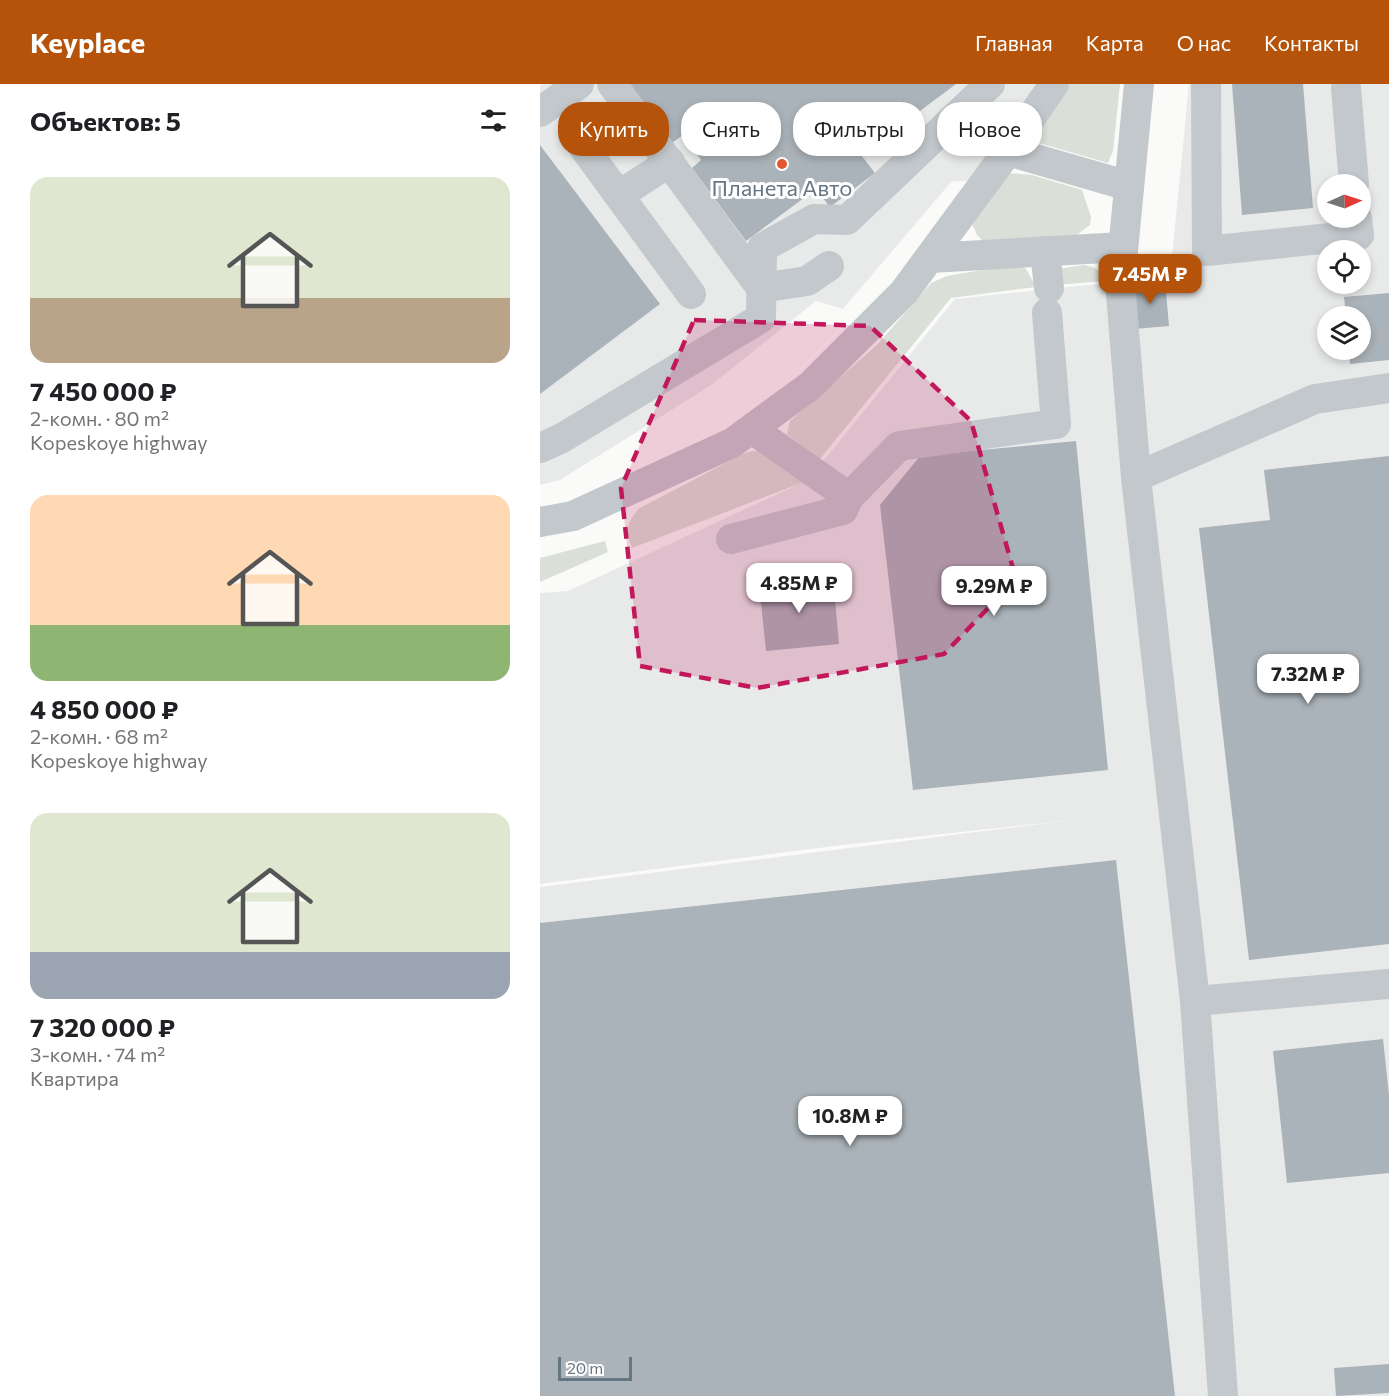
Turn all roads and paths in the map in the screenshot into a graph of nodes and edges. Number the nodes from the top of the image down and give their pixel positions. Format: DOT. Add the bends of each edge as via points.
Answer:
graph roads {
  1 [pos="579,84"];
  2 [pos="612,84"];
  3 [pos="990,84"];
  4 [pos="1054,84"];
  5 [pos="1139,84"];
  6 [pos="1206,84"];
  7 [pos="1346,88"];
  8 [pos="1042,102"];
  9 [pos="540,112"];
  10 [pos="590,156"];
  11 [pos="1004,156"];
  12 [pos="1025,156"];
  13 [pos="670,162"];
  14 [pos="1353,174"];
  15 [pos="1129,186"];
  16 [pos="618,195"];
  17 [pos="1359,228"];
  18 [pos="1123,247"];
  19 [pos="1045,251"];
  20 [pos="930,258"];
  21 [pos="829,266"];
  22 [pos="761,288"];
  23 [pos="691,294"];
  24 [pos="1389,388"];
  25 [pos="752,429"];
  26 [pos="540,448"];
  27 [pos="1136,477"];
  28 [pos="849,497"];
  29 [pos="540,522"];
  30 [pos="730,539"];
  31 [pos="1389,984"];
  32 [pos="1195,1001"];
  33 [pos="1223,1396"];
  1 -- 9 [label="street"];
  2 -- 13 [label="street"];
  3 -- 22 [label="street" via="847,220 814,219 762,248"];
  4 -- 8 [label="street"];
  5 -- 15 [label="street"];
  6 -- 17 [label="street" via="1207,251 1359,235"];
  7 -- 14 [label="street"];
  10 -- 16 [label="street"];
  11 -- 20 [label="street"];
  12 -- 15 [label="street"];
  13 -- 16 [label="street"];
  13 -- 22 [label="street"];
  15 -- 18 [label="street"];
  16 -- 23 [label="street"];
  18 -- 19 [label="street"];
  18 -- 27 [label="street" via="1120,282"];
  19 -- 20 [label="street"];
  19 -- 28 [label="street" via="1056,424 899,446"];
  20 -- 25 [label="street" via="904,292 810,386"];
  21 -- 22 [label="street" via="807,281"];
  22 -- 26 [label="street" via="761,318"];
  24 -- 27 [label="street" via="1315,399"];
  25 -- 28 [label="street"];
  25 -- 29 [label="street" via="732,443 573,516"];
  27 -- 32 [label="street"];
  28 -- 30 [label="street" via="843,510"];
  31 -- 32 [label="street"];
  32 -- 33 [label="street"];
}
